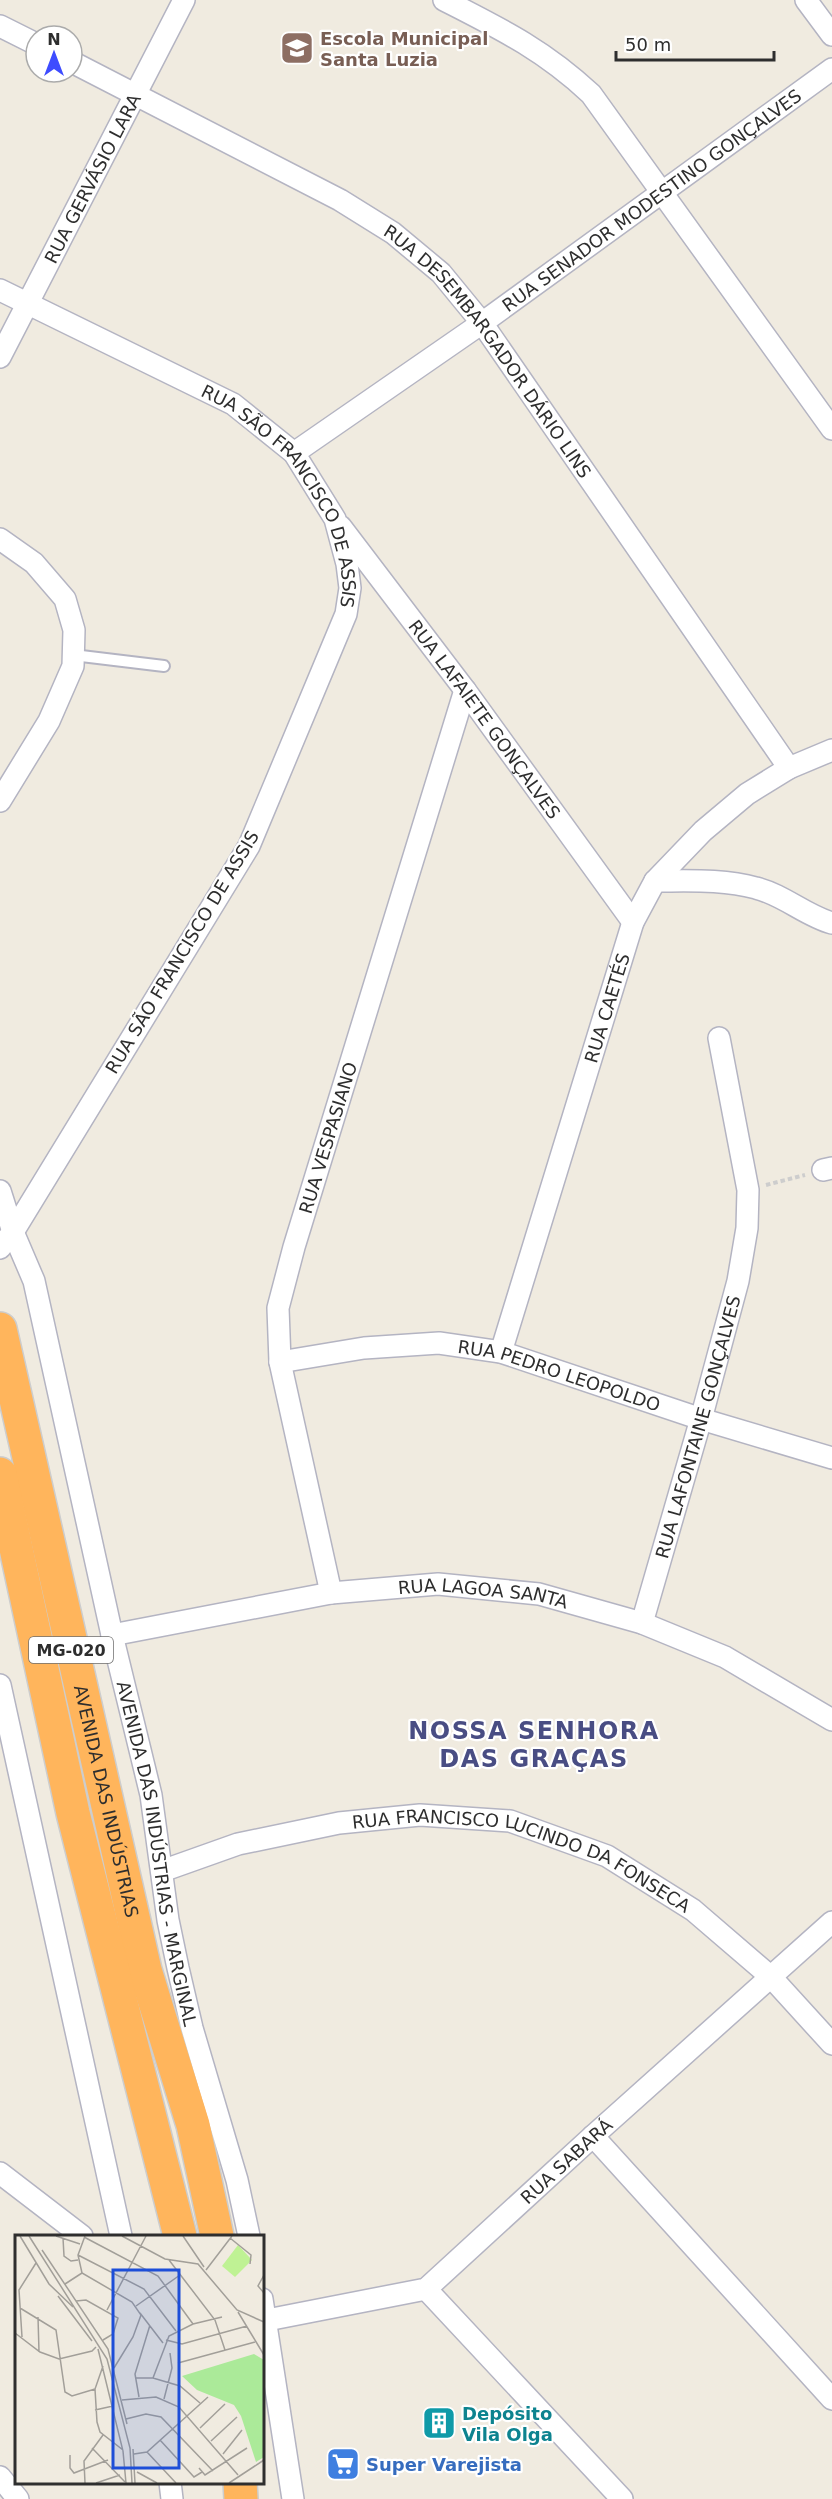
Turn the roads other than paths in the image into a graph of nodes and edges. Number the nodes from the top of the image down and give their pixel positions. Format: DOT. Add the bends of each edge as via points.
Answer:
graph roads {
  1 [pos="184,0"];
  2 [pos="444,0"];
  3 [pos="806,0"];
  4 [pos="0,26"];
  5 [pos="832,35"];
  6 [pos="24,38"];
  7 [pos="84,68"];
  8 [pos="832,69"];
  9 [pos="135,94"];
  10 [pos="663,192"];
  11 [pos="0,290"];
  12 [pos="28,304"];
  13 [pos="482,323"];
  14 [pos="0,357"];
  15 [pos="832,429"];
  16 [pos="294,453"];
  17 [pos="335,519"];
  18 [pos="0,539"];
  19 [pos="74,656"];
  20 [pos="164,666"];
  21 [pos="465,690"];
  22 [pos="832,750"];
  23 [pos="789,768"];
  24 [pos="0,801"];
  25 [pos="655,881"];
  26 [pos="633,922"];
  27 [pos="832,923"];
  28 [pos="718,1038"];
  29 [pos="0,1191"];
  30 [pos="6,1240"];
  31 [pos="0,1329"];
  32 [pos="501,1352"];
  33 [pos="280,1362"];
  34 [pos="701,1419"];
  35 [pos="832,1458"];
  36 [pos="0,1474"];
  37 [pos="6,1533"];
  38 [pos="331,1593"];
  39 [pos="642,1623"];
  40 [pos="112,1635"];
  41 [pos="0,1685"];
  42 [pos="3,1712"];
  43 [pos="832,1720"];
  44 [pos="162,1872"];
  45 [pos="832,1922"];
  46 [pos="107,1944"];
  47 [pos="178,1968"];
  48 [pos="145,1970"];
  49 [pos="771,1977"];
  50 [pos="832,2044"];
  51 [pos="593,2136"];
  52 [pos="0,2173"];
  53 [pos="81,2235"];
  54 [pos="122,2235"];
  55 [pos="180,2235"];
  56 [pos="217,2235"];
  57 [pos="249,2235"];
  58 [pos="426,2289"];
  59 [pos="264,2321"];
  60 [pos="832,2399"];
  61 [pos="0,2477"];
  62 [pos="170,2484"];
  63 [pos="240,2484"];
  64 [pos="18,2499"];
  65 [pos="172,2499"];
  66 [pos="241,2499"];
  67 [pos="293,2499"];
  68 [pos="622,2499"];
  1 -- 9 [label="street, RUA GERVÁSIO LARA"];
  2 -- 10 [label="street" via="517,37 568,73 591,94"];
  3 -- 5 [label="street"];
  4 -- 6 [label="street"];
  7 -- 9 [label="street, RUA DESEMBARGADOR DÁRIO LINS"];
  8 -- 10 [label="street, RUA SENADOR MODESTINO GONÇALVES"];
  9 -- 12 [label="street, RUA GERVÁSIO LARA"];
  9 -- 13 [label="street, RUA DESEMBARGADOR DÁRIO LINS" via="340,200 393,233 441,273"];
  10 -- 13 [label="street, RUA SENADOR MODESTINO GONÇALVES"];
  10 -- 15 [label="street"];
  11 -- 12 [label="street, RUA SÃO FRANCISCO DE ASSIS"];
  12 -- 14 [label="street, RUA GERVÁSIO LARA"];
  12 -- 16 [label="street, RUA SÃO FRANCISCO DE ASSIS" via="233,404"];
  13 -- 16 [label="street, RUA SENADOR MODESTINO GONÇALVES"];
  13 -- 23 [label="street, RUA DESEMBARGADOR DÁRIO LINS"];
  16 -- 17 [label="street, RUA SÃO FRANCISCO DE ASSIS"];
  17 -- 21 [label="street, RUA LAFAIETE GONÇALVES"];
  17 -- 30 [label="street, RUA SÃO FRANCISCO DE ASSIS" via="350,588 346,614 249,846"];
  18 -- 19 [label="street" via="34,563 65,599 74,630"];
  19 -- 20 [label="lane"];
  19 -- 24 [label="street" via="49,720"];
  21 -- 26 [label="street, RUA LAFAIETE GONÇALVES"];
  21 -- 33 [label="street, RUA VESPASIANO" via="294,1247 278,1308"];
  22 -- 23 [label="street, RUA CAETÉS"];
  23 -- 25 [label="street, RUA CAETÉS" via="747,794 703,831"];
  25 -- 26 [label="street, RUA CAETÉS"];
  25 -- 27 [label="street" via="714,881 757,888"];
  26 -- 32 [label="street, RUA CAETÉS"];
  28 -- 34 [label="street, RUA LAFONTAINE GONÇALVES" via="747,1190 747,1228 738,1281"];
  29 -- 30 [label="street, AVENIDA DAS INDÚSTRIAS - MARGINAL"];
  30 -- 40 [label="street, AVENIDA DAS INDÚSTRIAS - MARGINAL" via="34,1281"];
  31 -- 48 [label="highway, AVENIDA DAS INDÚSTRIAS / MG-020"];
  32 -- 33 [label="street, RUA PEDRO LEOPOLDO" via="440,1343 364,1348"];
  32 -- 34 [label="street, RUA PEDRO LEOPOLDO"];
  33 -- 38 [label="street, RUA VESPASIANO"];
  34 -- 35 [label="street, RUA PEDRO LEOPOLDO"];
  34 -- 39 [label="street, RUA LAFONTAINE GONÇALVES"];
  36 -- 37 [label="highway, AVENIDA DAS INDÚSTRIAS / MG-020"];
  37 -- 46 [label="highway, AVENIDA DAS INDÚSTRIAS / MG-020"];
  38 -- 39 [label="street, RUA LAGOA SANTA" via="450,1585 539,1594"];
  38 -- 40 [label="street, RUA LAGOA SANTA"];
  39 -- 43 [label="street, RUA LAGOA SANTA" via="725,1657"];
  40 -- 44 [label="street, AVENIDA DAS INDÚSTRIAS - MARGINAL" via="151,1795"];
  41 -- 42 [label="street"];
  42 -- 54 [label="street"];
  44 -- 47 [label="street, AVENIDA DAS INDÚSTRIAS - MARGINAL"];
  44 -- 49 [label="street, RUA FRANCISCO LUCINDO DA FONSECA" via="238,1844 339,1823 420,1815 510,1821 607,1856 693,1910"];
  45 -- 49 [label="street, RUA SABARÁ"];
  46 -- 48 [label="street" via="126,1963"];
  46 -- 55 [label="highway, AVENIDA DAS INDÚSTRIAS / MG-020"];
  47 -- 48 [label="street"];
  47 -- 57 [label="street, AVENIDA DAS INDÚSTRIAS - MARGINAL"];
  48 -- 56 [label="highway, AVENIDA DAS INDÚSTRIAS / MG-020" via="193,2125"];
  49 -- 50 [label="street, RUA FRANCISCO LUCINDO DA FONSECA"];
  49 -- 51 [label="street, RUA SABARÁ"];
  51 -- 58 [label="street, RUA SABARÁ"];
  51 -- 60 [label="street"];
  52 -- 53 [label="street"];
  58 -- 59 [label="street"];
  58 -- 68 [label="street"];
  59 -- 67 [label="street"];
  61 -- 64 [label="street"];
  62 -- 65 [label="street"];
  63 -- 66 [label="highway"];
}
